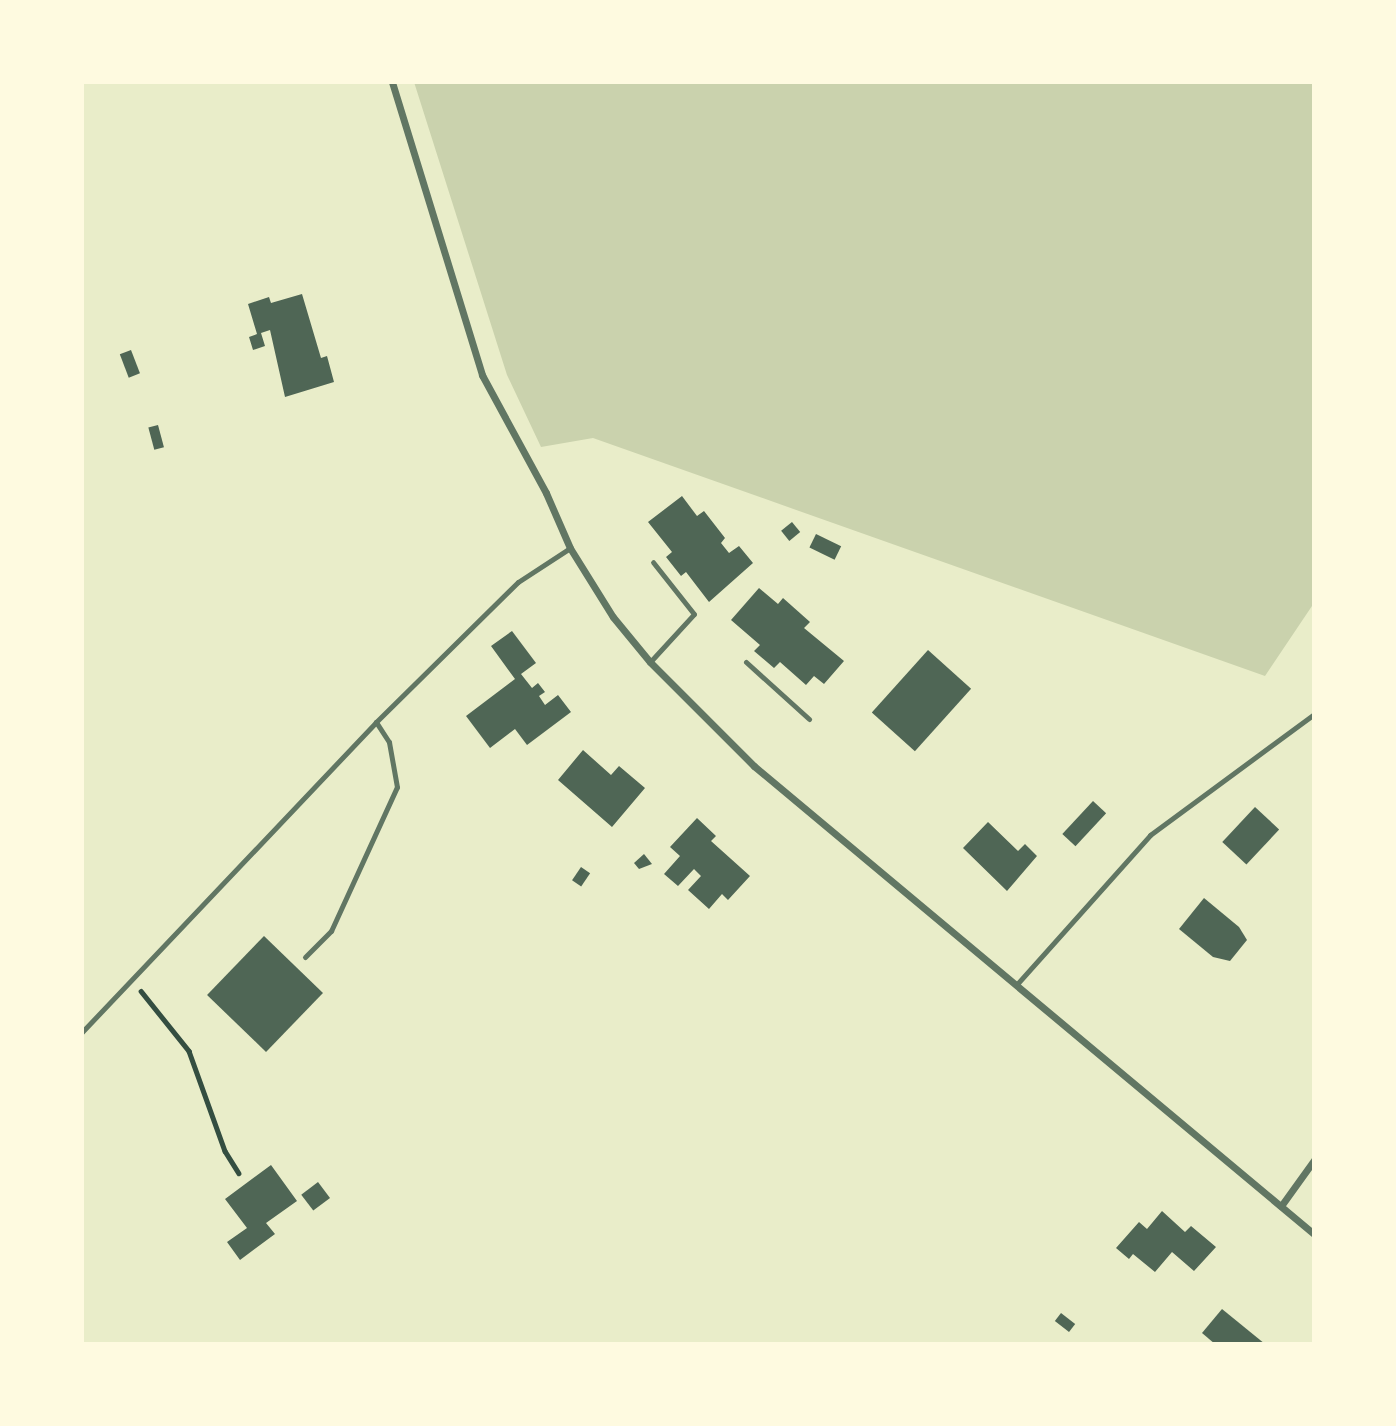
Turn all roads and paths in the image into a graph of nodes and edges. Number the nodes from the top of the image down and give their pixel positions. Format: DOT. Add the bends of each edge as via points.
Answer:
graph roads {
  1 [pos="392,82"];
  2 [pos="570,548"];
  3 [pos="653,562"];
  4 [pos="650,662"];
  5 [pos="746,663"];
  6 [pos="1314,714"];
  7 [pos="809,719"];
  8 [pos="376,722"];
  9 [pos="305,957"];
  10 [pos="132,979"];
  11 [pos="1017,984"];
  12 [pos="82,1032"];
  13 [pos="1314,1160"];
  14 [pos="239,1173"];
  15 [pos="1281,1206"];
  16 [pos="1314,1234"];
  1 -- 2 [label="street" via="482,375 546,493"];
  2 -- 4 [label="street" via="613,617"];
  2 -- 8 [label="lane" via="518,582"];
  3 -- 4 [label="lane" via="694,614"];
  4 -- 11 [label="street" via="754,766"];
  5 -- 7 [label="lane"];
  6 -- 11 [label="lane" via="1150,835"];
  8 -- 9 [label="lane" via="389,742 397,787 331,931"];
  8 -- 10 [label="lane"];
  10 -- 12 [label="lane"];
  10 -- 14 [label="path" via="189,1051 225,1151"];
  11 -- 15 [label="street"];
  13 -- 15 [label="street"];
  15 -- 16 [label="street"];
}
